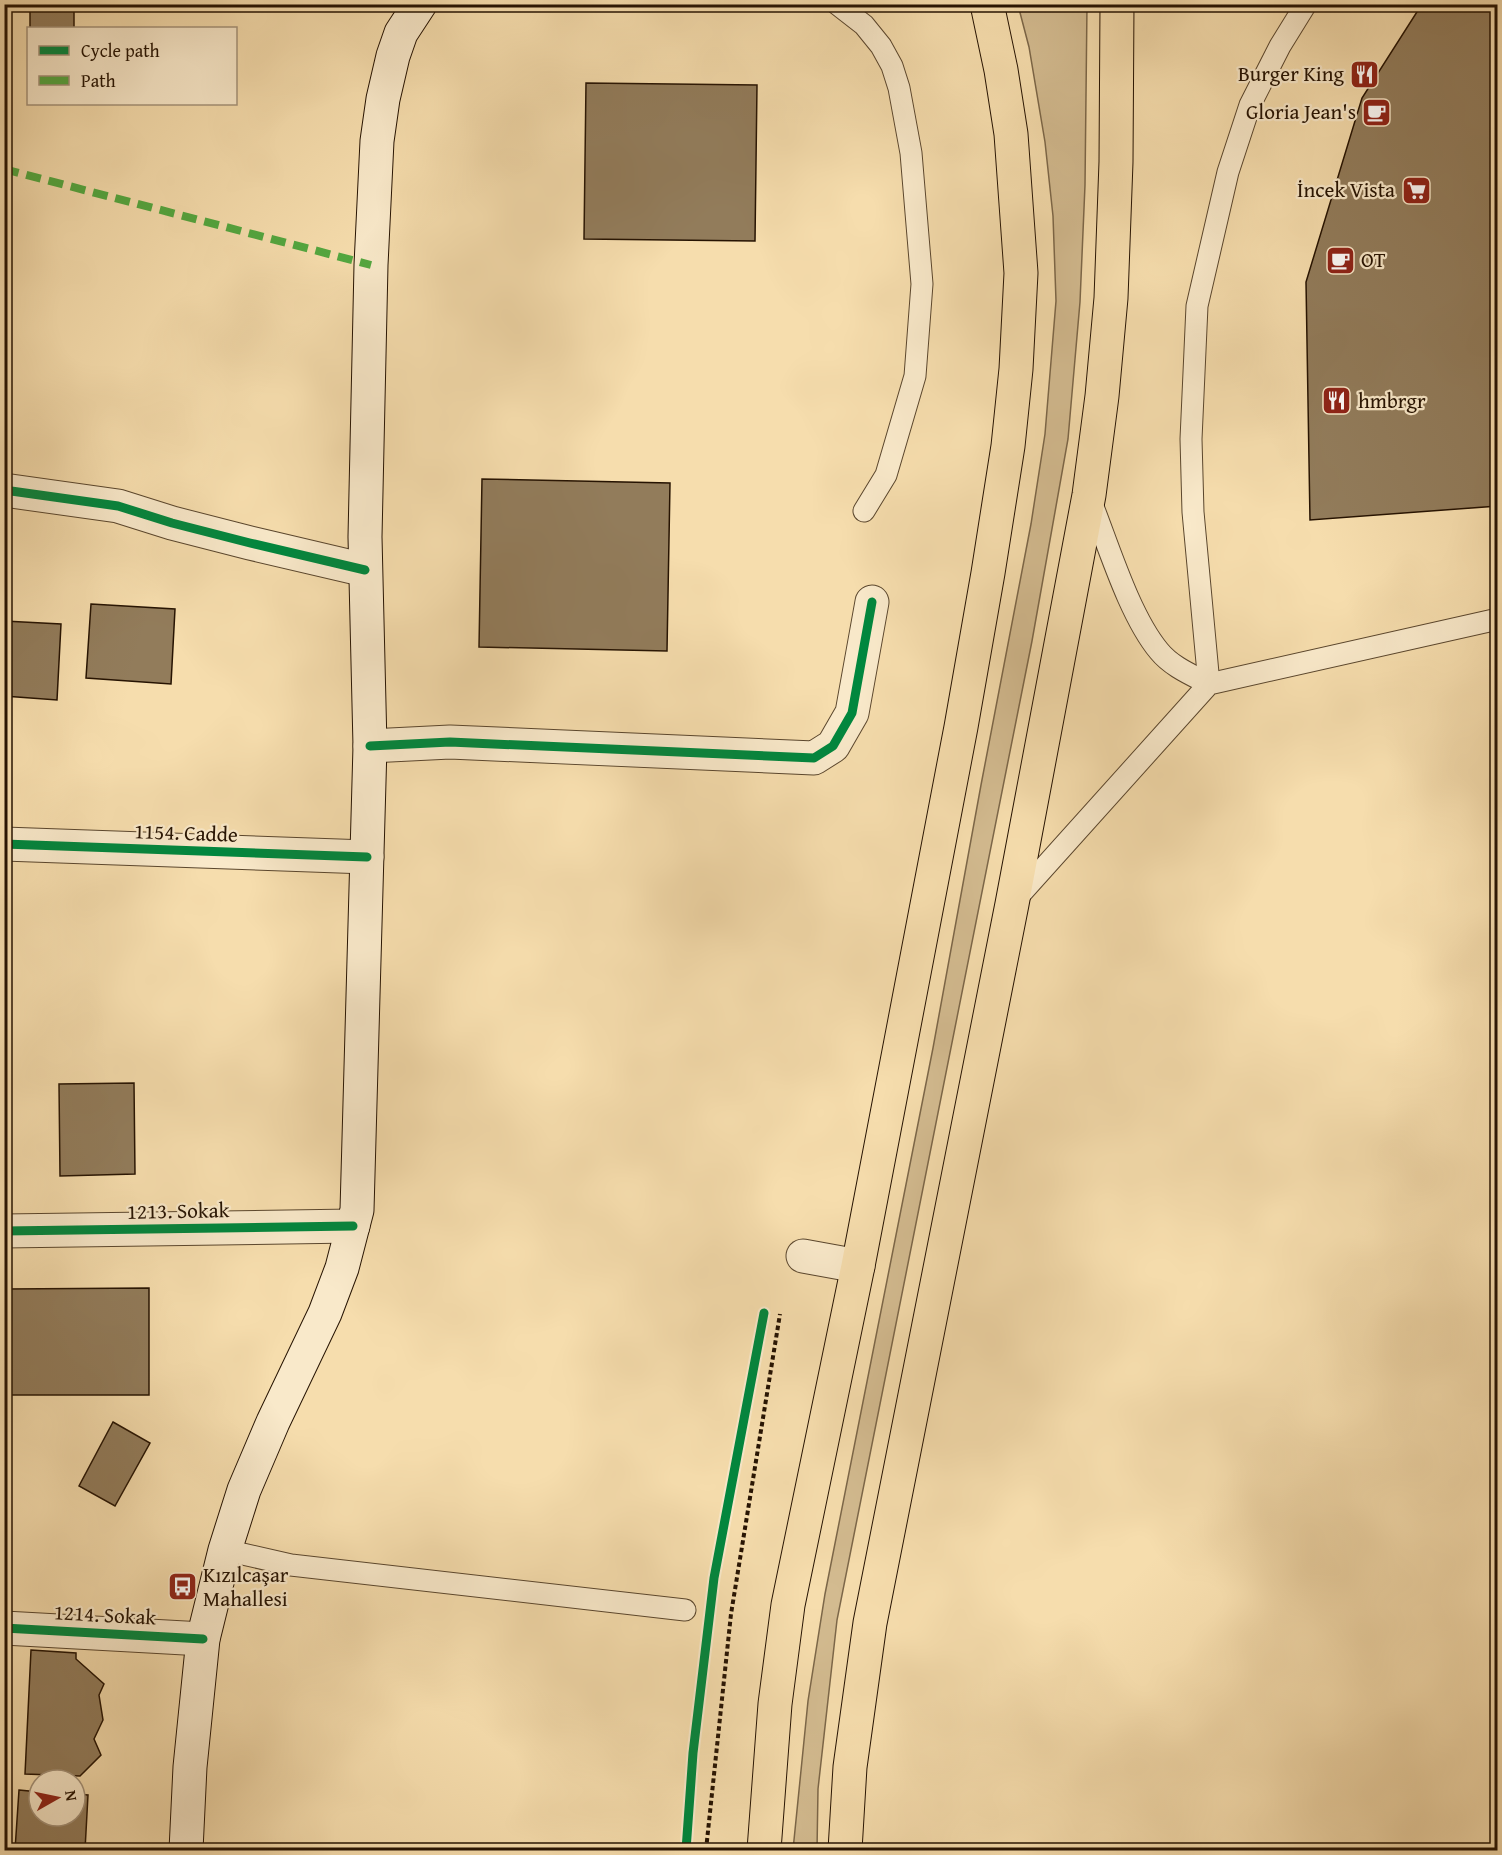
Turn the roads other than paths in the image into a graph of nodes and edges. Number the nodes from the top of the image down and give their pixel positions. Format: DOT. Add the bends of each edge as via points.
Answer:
graph roads {
  1 [pos="420,4"];
  2 [pos="837,4"];
  3 [pos="987,4"];
  4 [pos="1117,4"];
  5 [pos="1306,4"];
  6 [pos="4,490"];
  7 [pos="1089,495"];
  8 [pos="864,511"];
  9 [pos="365,570"];
  10 [pos="872,602"];
  11 [pos="1497,619"];
  12 [pos="1209,684"];
  13 [pos="370,746"];
  14 [pos="4,844"];
  15 [pos="367,857"];
  16 [pos="1012,904"];
  17 [pos="353,1226"];
  18 [pos="4,1231"];
  19 [pos="803,1257"];
  20 [pos="858,1266"];
  21 [pos="225,1550"];
  22 [pos="685,1610"];
  23 [pos="4,1628"];
  24 [pos="203,1639"];
  25 [pos="186,1851"];
  26 [pos="764,1851"];
  27 [pos="845,1851"];
  1 -- 9 [label="street" via="401,33 393,56 377,141"];
  2 -- 8 [label="lane" via="864,25 881,46 900,88 911,153 922,284 915,376 886,475"];
  3 -- 20 [label="main road" via="1011,134 1016,191 1021,273 1014,391 987,584"];
  4 -- 7 [label="main road" via="1111,298"];
  5 -- 12 [label="lane" via="1250,105 1228,172 1197,306 1191,449 1193,512"];
  6 -- 9 [label="street" via="118,506"];
  7 -- 12 [label="lane" via="1124,587 1149,635 1160,652 1180,669"];
  7 -- 16 [label="main road"];
  9 -- 13 [label="street"];
  10 -- 13 [label="street" via="852,713 833,746 814,758 450,742"];
  11 -- 12 [label="lane"];
  12 -- 16 [label="lane"];
  13 -- 15 [label="street"];
  14 -- 15 [label="street, 1154. Cadde"];
  15 -- 17 [label="street" via="357,1210"];
  16 -- 27 [label="main road" via="870,1623 849,1767"];
  17 -- 18 [label="street, 1213. Sokak"];
  17 -- 21 [label="street" via="325,1313 252,1470"];
  19 -- 20 [label="street"];
  20 -- 26 [label="main road" via="788,1605 775,1704"];
  21 -- 22 [label="lane" via="291,1565"];
  21 -- 24 [label="street"];
  23 -- 24 [label="street, 1214. Sokak"];
  24 -- 25 [label="street"];
}
